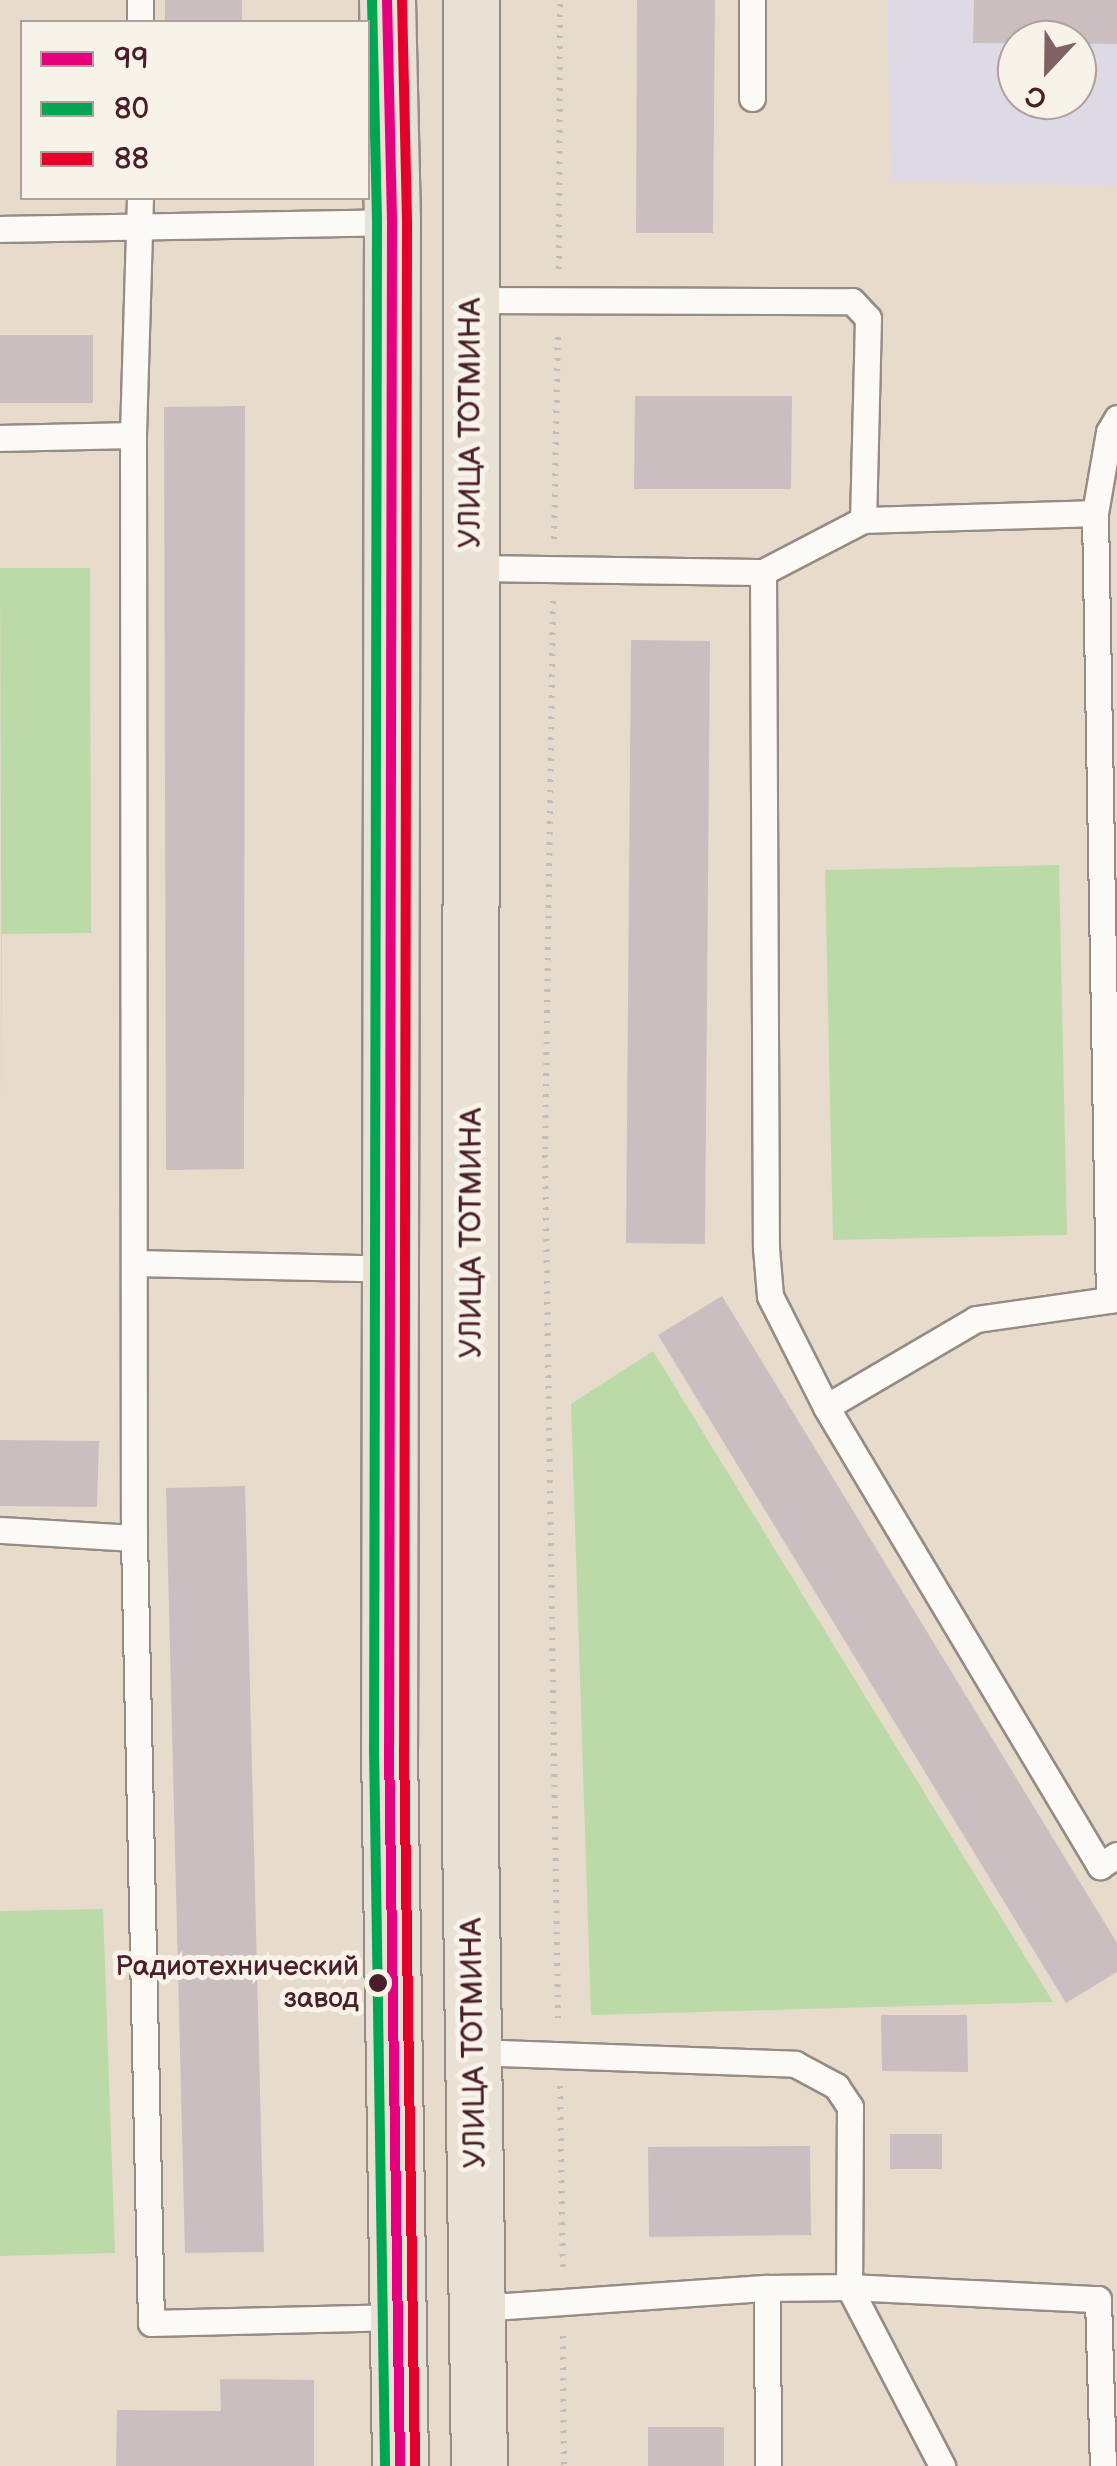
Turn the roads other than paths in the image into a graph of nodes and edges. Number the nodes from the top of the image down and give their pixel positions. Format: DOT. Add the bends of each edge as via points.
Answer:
graph roads {
  1 [pos="387,0"];
  2 [pos="471,0"];
  3 [pos="752,0"];
  4 [pos="752,98"];
  5 [pos="140,200"];
  6 [pos="392,222"];
  7 [pos="140,225"];
  8 [pos="0,228"];
  9 [pos="472,300"];
  10 [pos="1117,418"];
  11 [pos="133,436"];
  12 [pos="0,438"];
  13 [pos="1095,513"];
  14 [pos="862,520"];
  15 [pos="470,568"];
  16 [pos="762,572"];
  17 [pos="135,1264"];
  18 [pos="392,1269"];
  19 [pos="1113,1300"];
  20 [pos="826,1407"];
  21 [pos="0,1530"];
  22 [pos="134,1538"];
  23 [pos="472,1730"];
  24 [pos="390,1747"];
  25 [pos="1117,1856"];
  26 [pos="392,1914"];
  27 [pos="474,1926"];
  28 [pos="472,2052"];
  29 [pos="849,2286"];
  30 [pos="767,2288"];
  31 [pos="478,2308"];
  32 [pos="399,2317"];
  33 [pos="400,2466"];
  34 [pos="479,2466"];
  35 [pos="768,2466"];
  36 [pos="942,2466"];
  37 [pos="1103,2466"];
  1 -- 6 [label="main road"];
  2 -- 9 [label="main road, УЛИЦА ТОТМИНА"];
  3 -- 4 [label="lane"];
  5 -- 7 [label="lane"];
  6 -- 7 [label="lane"];
  6 -- 18 [label="main road"];
  7 -- 8 [label="lane"];
  7 -- 11 [label="lane"];
  9 -- 14 [label="lane" via="852,301 868,318"];
  9 -- 15 [label="main road, УЛИЦА ТОТМИНА"];
  10 -- 13 [label="lane"];
  11 -- 12 [label="lane"];
  11 -- 17 [label="lane"];
  13 -- 14 [label="lane"];
  13 -- 19 [label="lane"];
  14 -- 16 [label="lane"];
  15 -- 16 [label="lane"];
  15 -- 23 [label="main road, УЛИЦА ТОТМИНА"];
  16 -- 20 [label="lane" via="766,1248 770,1296"];
  17 -- 18 [label="lane"];
  17 -- 22 [label="lane"];
  18 -- 24 [label="main road"];
  19 -- 20 [label="lane" via="976,1319"];
  20 -- 25 [label="lane" via="1100,1866"];
  21 -- 22 [label="lane"];
  22 -- 32 [label="lane" via="151,2322"];
  23 -- 24 [label="main road" via="448,1764 405,1762"];
  23 -- 27 [label="main road, УЛИЦА ТОТМИНА"];
  24 -- 26 [label="main road"];
  26 -- 27 [label="main road" via="431,1897 451,1902"];
  26 -- 32 [label="main road"];
  27 -- 28 [label="main road, УЛИЦА ТОТМИНА"];
  28 -- 29 [label="lane" via="794,2064 836,2086 850,2107"];
  28 -- 31 [label="main road, УЛИЦА ТОТМИНА"];
  29 -- 30 [label="lane"];
  29 -- 36 [label="lane"];
  29 -- 37 [label="lane" via="1098,2300"];
  30 -- 31 [label="lane"];
  30 -- 35 [label="lane"];
  31 -- 34 [label="main road, УЛИЦА ТОТМИНА"];
  32 -- 33 [label="main road"];
}
